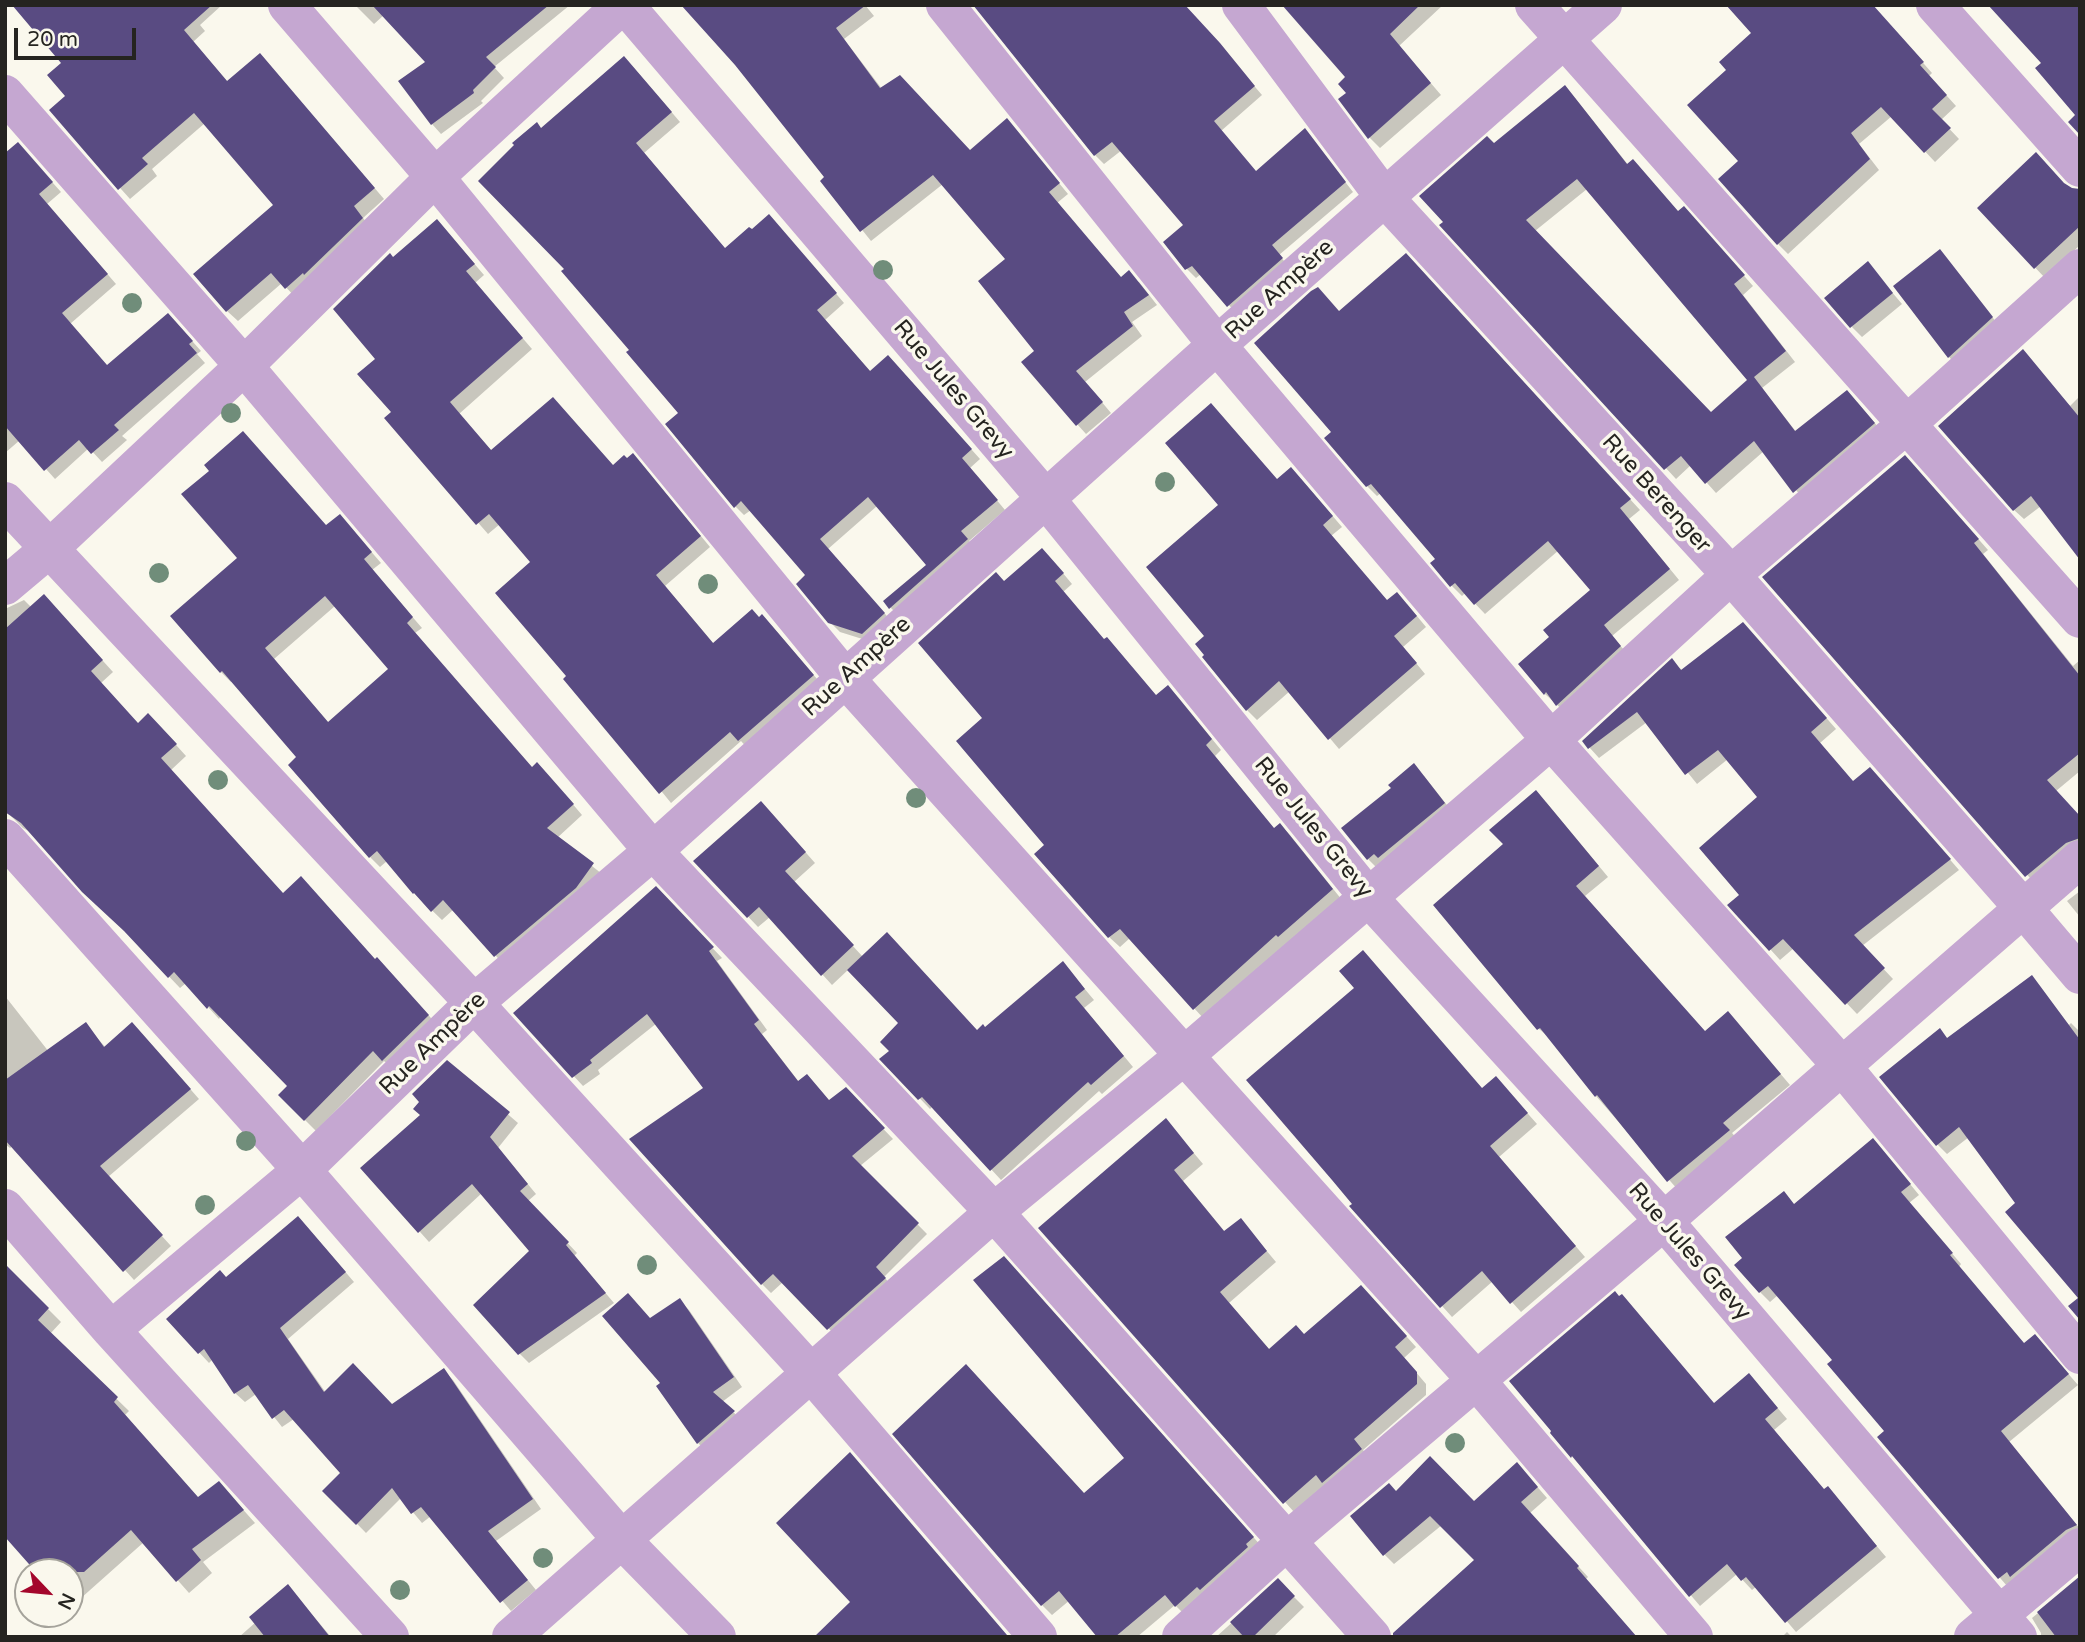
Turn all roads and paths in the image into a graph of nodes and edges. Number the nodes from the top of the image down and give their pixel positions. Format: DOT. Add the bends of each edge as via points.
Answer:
graph roads {
  1 [pos="287,5"];
  2 [pos="623,5"];
  3 [pos="945,5"];
  4 [pos="1241,5"];
  5 [pos="1534,5"];
  6 [pos="1603,5"];
  7 [pos="1935,5"];
  8 [pos="1563,40"];
  9 [pos="5,94"];
  10 [pos="2080,168"];
  11 [pos="435,177"];
  12 [pos="1384,197"];
  13 [pos="2080,268"];
  14 [pos="1217,345"];
  15 [pos="244,366"];
  16 [pos="1908,423"];
  17 [pos="1046,499"];
  18 [pos="5,501"];
  19 [pos="49,549"];
  20 [pos="1731,575"];
  21 [pos="5,586"];
  22 [pos="2080,619"];
  23 [pos="845,678"];
  24 [pos="1551,740"];
  25 [pos="5,838"];
  26 [pos="653,851"];
  27 [pos="2080,859"];
  28 [pos="1369,898"];
  29 [pos="2024,909"];
  30 [pos="2080,975"];
  31 [pos="474,1003"];
  32 [pos="1185,1055"];
  33 [pos="1841,1065"];
  34 [pos="302,1171"];
  35 [pos="5,1208"];
  36 [pos="995,1212"];
  37 [pos="1664,1221"];
  38 [pos="111,1330"];
  39 [pos="2080,1354"];
  40 [pos="812,1374"];
  41 [pos="1476,1380"];
  42 [pos="622,1540"];
  43 [pos="1287,1541"];
  44 [pos="2080,1547"];
  45 [pos="1997,1629"];
  46 [pos="390,1637"];
  47 [pos="511,1637"];
  48 [pos="717,1637"];
  49 [pos="1038,1637"];
  50 [pos="1181,1637"];
  51 [pos="1372,1637"];
  52 [pos="1694,1637"];
  1 -- 11 [label="street"];
  2 -- 11 [label="street"];
  2 -- 17 [label="street, Rue Jules Grevy"];
  3 -- 14 [label="street"];
  4 -- 12 [label="street, Rue Berenger"];
  5 -- 8 [label="street"];
  6 -- 8 [label="street, Rue Ampère"];
  7 -- 10 [label="street"];
  8 -- 12 [label="street, Rue Ampère"];
  8 -- 16 [label="street"];
  9 -- 15 [label="street"];
  11 -- 15 [label="street"];
  11 -- 23 [label="street"];
  12 -- 14 [label="street, Rue Ampère"];
  12 -- 20 [label="street, Rue Berenger"];
  13 -- 16 [label="street"];
  14 -- 17 [label="street, Rue Ampère"];
  14 -- 24 [label="street"];
  15 -- 19 [label="street"];
  15 -- 26 [label="street"];
  16 -- 20 [label="street"];
  16 -- 22 [label="street"];
  17 -- 23 [label="street, Rue Ampère"];
  17 -- 28 [label="street, Rue Jules Grevy"];
  18 -- 19 [label="street"];
  19 -- 21 [label="street"];
  19 -- 31 [label="street"];
  20 -- 24 [label="street"];
  20 -- 29 [label="street, Rue Berenger"];
  23 -- 26 [label="street, Rue Ampère"];
  23 -- 32 [label="street"];
  24 -- 28 [label="street"];
  24 -- 33 [label="street"];
  25 -- 34 [label="street"];
  26 -- 31 [label="street, Rue Ampère"];
  26 -- 36 [label="street"];
  27 -- 29 [label="street"];
  28 -- 32 [label="street"];
  28 -- 37 [label="street, Rue Jules Grevy"];
  29 -- 30 [label="street, Rue Berenger"];
  29 -- 33 [label="street"];
  31 -- 34 [label="street, Rue Ampère"];
  31 -- 40 [label="street"];
  32 -- 36 [label="street"];
  32 -- 41 [label="street"];
  33 -- 37 [label="street"];
  33 -- 39 [label="street"];
  34 -- 38 [label="street, Rue Ampère"];
  34 -- 42 [label="street"];
  35 -- 38 [label="street"];
  36 -- 40 [label="street"];
  36 -- 43 [label="street"];
  37 -- 41 [label="street"];
  37 -- 45 [label="street, Rue Jules Grevy"];
  38 -- 46 [label="street"];
  40 -- 42 [label="street"];
  40 -- 49 [label="street"];
  41 -- 43 [label="street"];
  41 -- 52 [label="street"];
  42 -- 47 [label="street"];
  42 -- 48 [label="street"];
  43 -- 50 [label="street"];
  43 -- 51 [label="street"];
  44 -- 45 [label="street"];
}
